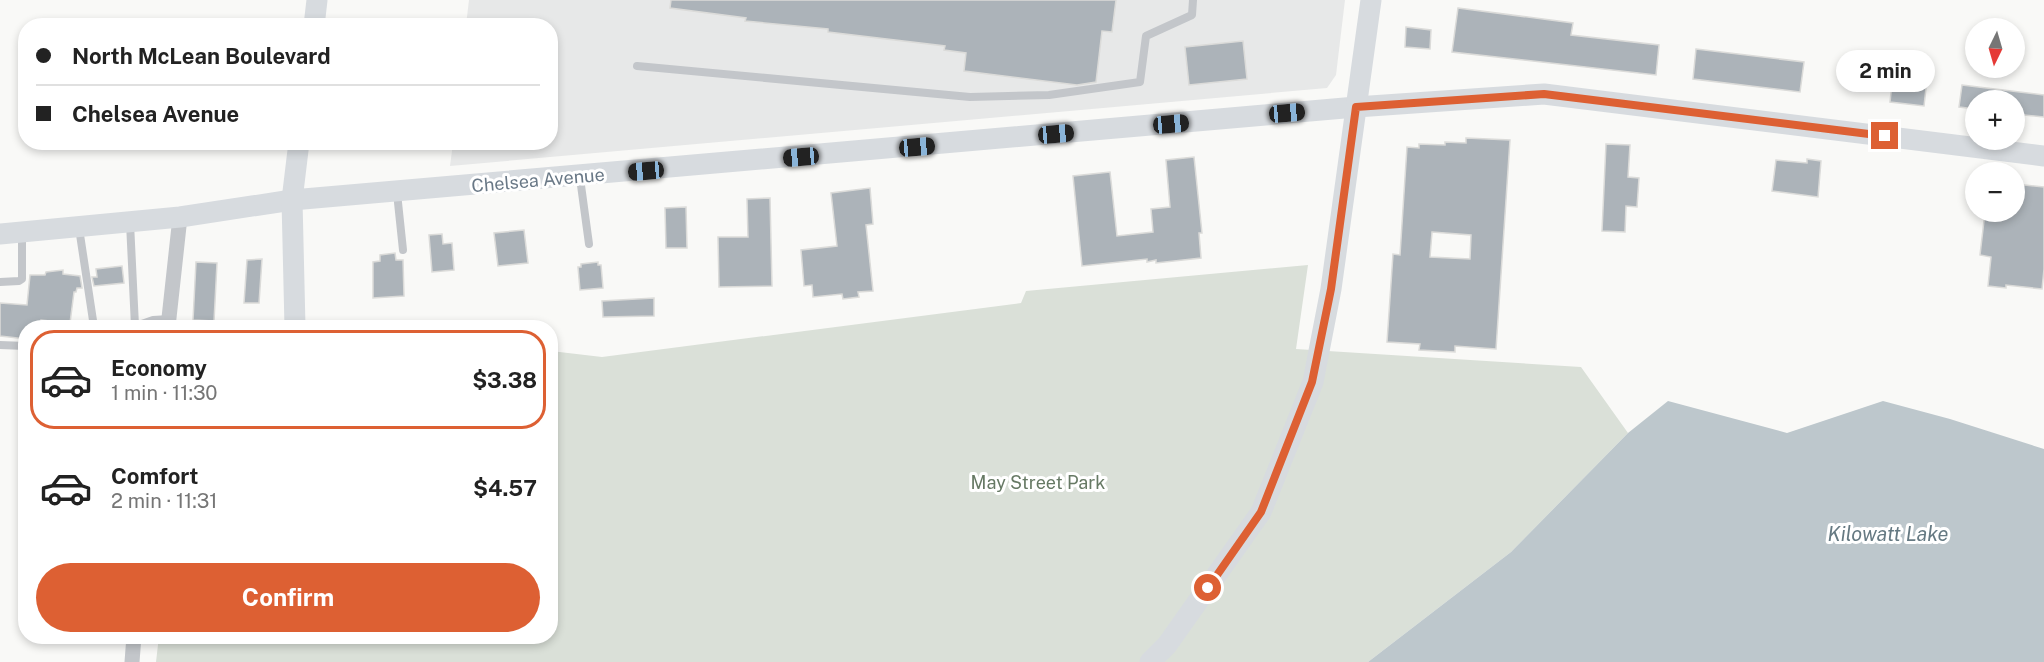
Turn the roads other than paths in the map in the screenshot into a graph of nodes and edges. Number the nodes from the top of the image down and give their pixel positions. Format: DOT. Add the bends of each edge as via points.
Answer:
graph roads {
  1 [pos="317,0"];
  2 [pos="1194,0"];
  3 [pos="1371,0"];
  4 [pos="315,18"];
  5 [pos="637,66"];
  6 [pos="1356,107"];
  7 [pos="298,150"];
  8 [pos="2044,156"];
  9 [pos="580,176"];
  10 [pos="397,191"];
  11 [pos="292,200"];
  12 [pos="180,217"];
  13 [pos="130,222"];
  14 [pos="79,226"];
  15 [pos="22,232"];
  16 [pos="0,234"];
  17 [pos="589,244"];
  18 [pos="403,250"];
  19 [pos="0,282"];
  20 [pos="93,320"];
  21 [pos="133,320"];
  22 [pos="168,320"];
  23 [pos="295,320"];
  24 [pos="0,345"];
  25 [pos="18,346"];
  26 [pos="133,644"];
  27 [pos="132,662"];
  28 [pos="1150,662"];
  1 -- 4 [label="main road"];
  2 -- 5 [label="lane" via="1192,15 1146,36 1140,82 1049,95 970,97"];
  3 -- 6 [label="main road"];
  6 -- 8 [label="main road, Chelsea Avenue" via="1544,94"];
  6 -- 9 [label="main road, Chelsea Avenue"];
  6 -- 28 [label="main road" via="1331,289 1312,382 1261,512 1167,645"];
  7 -- 11 [label="main road"];
  9 -- 10 [label="main road, Chelsea Avenue"];
  9 -- 17 [label="lane"];
  10 -- 11 [label="main road, Chelsea Avenue"];
  10 -- 18 [label="lane"];
  11 -- 12 [label="main road, Chelsea Avenue"];
  11 -- 23 [label="main road"];
  12 -- 13 [label="main road, Chelsea Avenue"];
  12 -- 22 [label="street"];
  13 -- 14 [label="main road, Chelsea Avenue"];
  13 -- 21 [label="lane"];
  14 -- 15 [label="main road, Chelsea Avenue"];
  14 -- 20 [label="lane"];
  15 -- 16 [label="main road, Chelsea Avenue"];
  15 -- 19 [label="lane" via="22,279"];
  24 -- 25 [label="lane"];
  26 -- 27 [label="street"];
}
